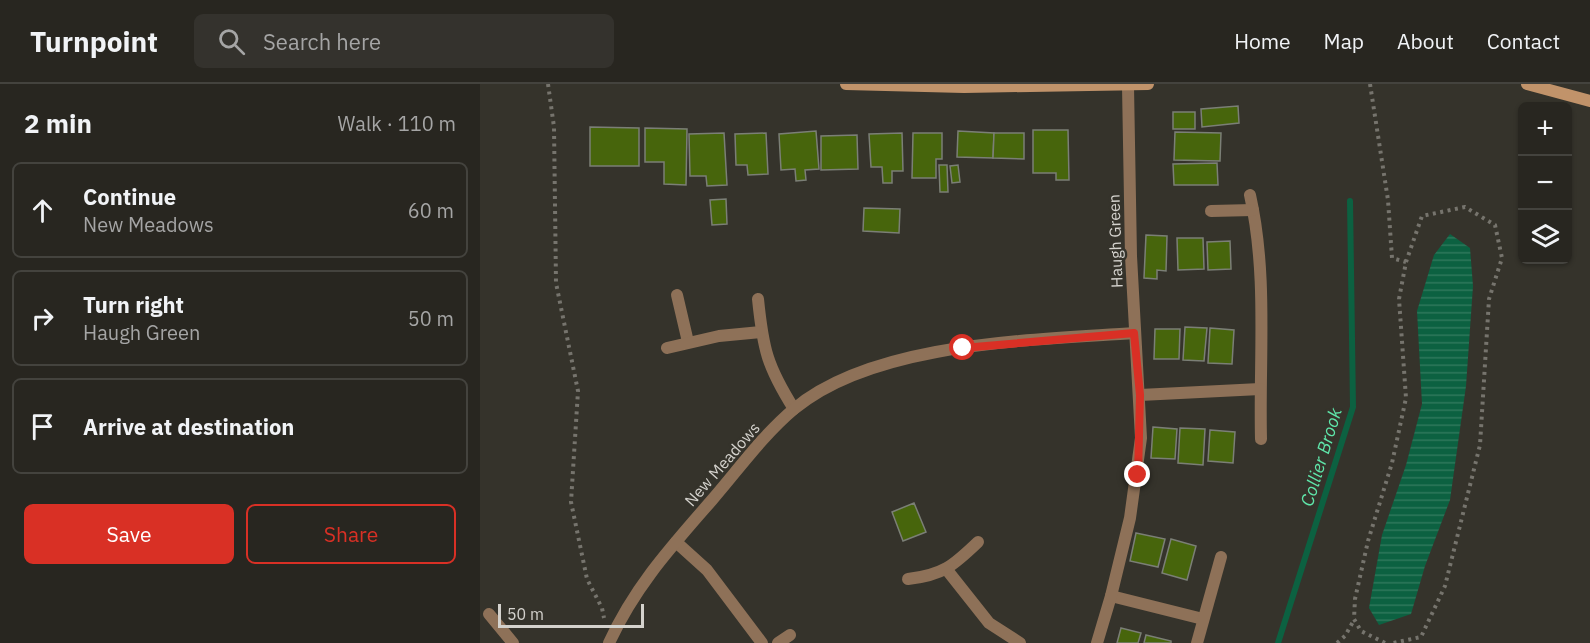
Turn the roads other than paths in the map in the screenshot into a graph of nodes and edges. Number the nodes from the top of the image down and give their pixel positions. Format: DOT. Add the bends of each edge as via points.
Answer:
graph roads {
  1 [pos="846,84"];
  2 [pos="1148,84"];
  3 [pos="1527,84"];
  4 [pos="1128,86"];
  5 [pos="1590,100"];
  6 [pos="1250,195"];
  7 [pos="1253,210"];
  8 [pos="1211,211"];
  9 [pos="677,295"];
  10 [pos="758,298"];
  11 [pos="761,332"];
  12 [pos="1134,333"];
  13 [pos="688,342"];
  14 [pos="667,348"];
  15 [pos="1260,389"];
  16 [pos="1140,395"];
  17 [pos="794,409"];
  18 [pos="1262,439"];
  19 [pos="676,542"];
  20 [pos="978,542"];
  21 [pos="1221,557"];
  22 [pos="947,570"];
  23 [pos="908,579"];
  24 [pos="1112,596"];
  25 [pos="489,614"];
  26 [pos="1203,619"];
  27 [pos="790,634"];
  28 [pos="507,641"];
  29 [pos="609,643"];
  30 [pos="762,643"];
  31 [pos="778,643"];
  32 [pos="1020,643"];
  33 [pos="1096,643"];
  34 [pos="1197,643"];
  1 -- 4 [label="street"];
  2 -- 4 [label="street"];
  3 -- 5 [label="street"];
  4 -- 12 [label="street, Haugh Green"];
  6 -- 7 [label="street"];
  7 -- 8 [label="street"];
  7 -- 15 [label="street" via="1262,286"];
  9 -- 13 [label="street"];
  10 -- 11 [label="street"];
  11 -- 13 [label="street"];
  11 -- 17 [label="street" via="774,378"];
  12 -- 16 [label="street, Haugh Green"];
  12 -- 17 [label="street, New Meadows" via="963,348 890,363 849,378"];
  13 -- 14 [label="street"];
  15 -- 16 [label="street"];
  15 -- 18 [label="street"];
  16 -- 24 [label="street, Haugh Green" via="1138,475"];
  17 -- 19 [label="street, New Meadows"];
  19 -- 29 [label="street, New Meadows" via="633,595"];
  19 -- 30 [label="street" via="707,570"];
  20 -- 22 [label="street"];
  21 -- 26 [label="street"];
  22 -- 23 [label="street"];
  22 -- 32 [label="street" via="989,622"];
  24 -- 26 [label="street"];
  24 -- 33 [label="street, Haugh Green"];
  25 -- 28 [label="street"];
  26 -- 34 [label="street"];
  27 -- 31 [label="street"];
}
